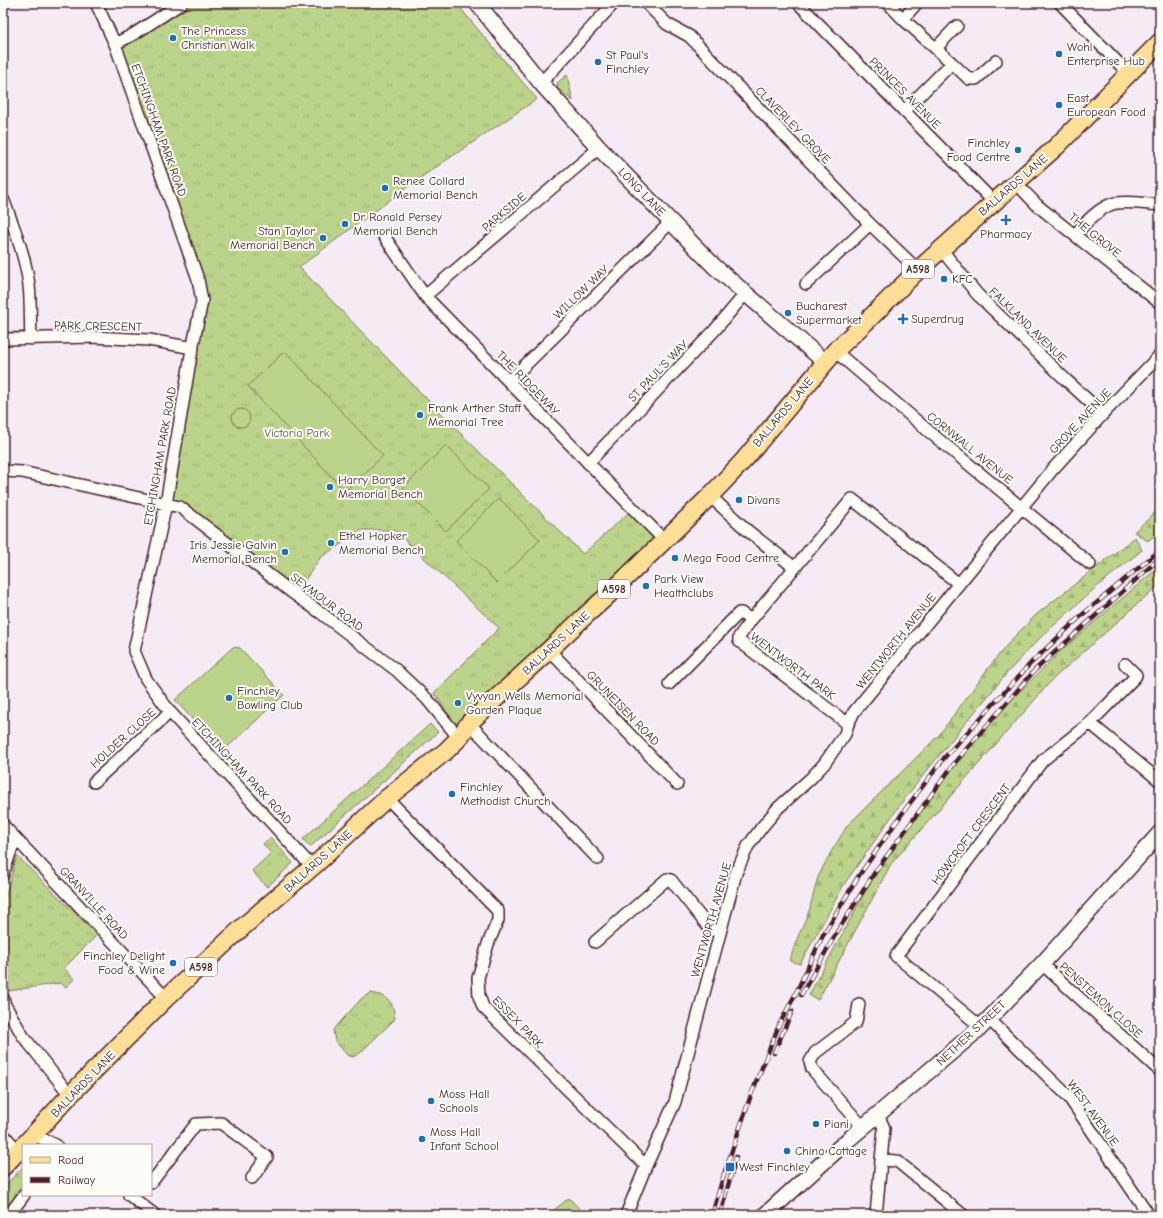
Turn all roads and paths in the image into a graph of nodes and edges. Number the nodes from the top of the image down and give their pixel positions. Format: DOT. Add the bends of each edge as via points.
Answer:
graph roads {
  1 [pos="96,3"];
  2 [pos="182,3"];
  3 [pos="477,3"];
  4 [pos="614,3"];
  5 [pos="646,3"];
  6 [pos="798,3"];
  7 [pos="888,3"];
  8 [pos="917,3"];
  9 [pos="1060,3"];
  10 [pos="903,19"];
  11 [pos="956,26"];
  12 [pos="1160,42"];
  13 [pos="114,44"];
  14 [pos="936,48"];
  15 [pos="996,61"];
  16 [pos="952,63"];
  17 [pos="1128,74"];
  18 [pos="541,83"];
  19 [pos="904,111"];
  20 [pos="600,148"];
  21 [pos="1016,183"];
  22 [pos="3,199"];
  23 [pos="994,202"];
  24 [pos="1160,205"];
  25 [pos="671,222"];
  26 [pos="870,224"];
  27 [pos="1075,235"];
  28 [pos="384,236"];
  29 [pos="941,249"];
  30 [pos="918,270"];
  31 [pos="806,284"];
  32 [pos="745,294"];
  33 [pos="425,296"];
  34 [pos="1160,303"];
  35 [pos="3,339"];
  36 [pos="31,339"];
  37 [pos="193,348"];
  38 [pos="1160,355"];
  39 [pos="830,356"];
  40 [pos="509,381"];
  41 [pos="1103,414"];
  42 [pos="588,463"];
  43 [pos="3,471"];
  44 [pos="710,496"];
  45 [pos="166,504"];
  46 [pos="1022,507"];
  47 [pos="664,540"];
  48 [pos="1090,564"];
  49 [pos="795,568"];
  50 [pos="958,584"];
  51 [pos="751,620"];
  52 [pos="549,650"];
  53 [pos="1125,664"];
  54 [pos="669,684"];
  55 [pos="170,712"];
  56 [pos="469,723"];
  57 [pos="848,724"];
  58 [pos="1090,724"];
  59 [pos="459,738"];
  60 [pos="1160,781"];
  61 [pos="94,782"];
  62 [pos="677,784"];
  63 [pos="387,798"];
  64 [pos="3,825"];
  65 [pos="1160,833"];
  66 [pos="15,838"];
  67 [pos="598,859"];
  68 [pos="312,867"];
  69 [pos="3,874"];
  70 [pos="720,932"];
  71 [pos="596,942"];
  72 [pos="1042,964"];
  73 [pos="3,998"];
  74 [pos="166,998"];
  75 [pos="859,1004"];
  76 [pos="985,1023"];
  77 [pos="1160,1070"];
  78 [pos="70,1095"];
  79 [pos="878,1116"];
  80 [pos="863,1127"];
  81 [pos="3,1134"];
  82 [pos="25,1144"];
  83 [pos="22,1147"];
  84 [pos="882,1160"];
  85 [pos="646,1166"];
  86 [pos="3,1167"];
  87 [pos="252,1178"];
  88 [pos="152,1182"];
  89 [pos="23,1196"];
  90 [pos="136,1197"];
  91 [pos="9,1215"];
  92 [pos="154,1215"];
  93 [pos="626,1215"];
  94 [pos="765,1215"];
  95 [pos="876,1215"];
  96 [pos="964,1215"];
  97 [pos="1148,1215"];
  1 -- 13 [label="street, ETCHINGHAM PARK ROAD"];
  2 -- 13 [label="street"];
  3 -- 18 [label="street, LONG LANE"];
  4 -- 18 [label="street"];
  5 -- 26 [label="street, CLAVERLEY GROVE" via="668,24 688,36"];
  6 -- 19 [label="street, PRINCES AVENUE"];
  7 -- 10 [label="street"];
  8 -- 10 [label="street"];
  9 -- 17 [label="street"];
  10 -- 14 [label="street"];
  11 -- 14 [label="street"];
  12 -- 17 [label="main road, BALLARDS LANE / A598"];
  13 -- 37 [label="street, ETCHINGHAM PARK ROAD" via="198,279 202,302"];
  14 -- 16 [label="street"];
  15 -- 16 [label="street" via="976,79 969,79"];
  16 -- 19 [label="street"];
  17 -- 21 [label="main road, BALLARDS LANE / A598" via="1057,146"];
  18 -- 20 [label="street, LONG LANE"];
  19 -- 23 [label="street, PRINCES AVENUE"];
  20 -- 25 [label="street, LONG LANE"];
  20 -- 33 [label="street, PARKSIDE"];
  21 -- 23 [label="main road, BALLARDS LANE / A598"];
  21 -- 27 [label="street, THE GROVE" via="1038,206"];
  22 -- 36 [label="street" via="22,252 29,286"];
  23 -- 29 [label="main road, BALLARDS LANE / A598"];
  24 -- 27 [label="street" via="1110,205 1086,222"];
  25 -- 32 [label="street, LONG LANE"];
  25 -- 40 [label="street, WILLOW WAY"];
  26 -- 30 [label="street, CLAVERLEY GROVE"];
  26 -- 31 [label="street"];
  27 -- 34 [label="street, THE GROVE"];
  28 -- 33 [label="street, THE RIDGEWAY"];
  29 -- 30 [label="main road, BALLARDS LANE / A598"];
  29 -- 41 [label="street, FALKLAND AVENUE" via="977,294"];
  30 -- 39 [label="main road, BALLARDS LANE / A598"];
  32 -- 39 [label="street, LONG LANE"];
  32 -- 42 [label="street, ST PAUL'S WAY" via="714,331"];
  33 -- 40 [label="street, THE RIDGEWAY"];
  35 -- 36 [label="street, PARK CRESCENT"];
  36 -- 37 [label="street, PARK CRESCENT" via="93,336 149,340"];
  37 -- 45 [label="street, ETCHINGHAM PARK ROAD"];
  38 -- 41 [label="street, GROVE AVENUE"];
  39 -- 44 [label="main road, BALLARDS LANE / A598" via="744,460"];
  39 -- 46 [label="street, CORNWALL AVENUE"];
  40 -- 42 [label="street, THE RIDGEWAY"];
  41 -- 46 [label="street, GROVE AVENUE"];
  42 -- 47 [label="street, THE RIDGEWAY"];
  43 -- 45 [label="street, SEYMOUR ROAD" via="22,472"];
  44 -- 47 [label="main road, BALLARDS LANE / A598"];
  44 -- 49 [label="street" via="748,531"];
  45 -- 55 [label="street, ETCHINGHAM PARK ROAD" via="134,651 146,679"];
  45 -- 59 [label="street, SEYMOUR ROAD" via="180,507 396,670 427,699"];
  46 -- 48 [label="street, CORNWALL AVENUE"];
  46 -- 50 [label="street, WENTWORTH AVENUE"];
  47 -- 52 [label="main road, BALLARDS LANE / A598"];
  49 -- 50 [label="street, WENTWORTH PARK" via="852,499"];
  49 -- 51 [label="street, WENTWORTH PARK"];
  50 -- 57 [label="street, WENTWORTH AVENUE" via="854,712"];
  51 -- 54 [label="street" via="739,613"];
  51 -- 57 [label="street, WENTWORTH PARK" via="739,637 740,642"];
  52 -- 56 [label="main road, BALLARDS LANE / A598"];
  52 -- 62 [label="street, GRUNEISEN ROAD"];
  53 -- 58 [label="street" via="1135,673 1135,678"];
  55 -- 61 [label="street, HOLDER CLOSE"];
  55 -- 68 [label="street, ETCHINGHAM PARK ROAD"];
  56 -- 59 [label="main road, BALLARDS LANE / A598"];
  56 -- 67 [label="street"];
  57 -- 70 [label="street, WENTWORTH AVENUE" via="845,734 824,764 778,808 748,846 736,873"];
  58 -- 60 [label="street"];
  58 -- 76 [label="street, HOWCROFT CRESCENT" via="1043,760 896,956"];
  59 -- 63 [label="main road, BALLARDS LANE / A598"];
  63 -- 68 [label="main road, BALLARDS LANE / A598"];
  63 -- 85 [label="street, ESSEX PARK" via="498,911 498,920 478,978 479,996 484,1007"];
  64 -- 66 [label="street, GRANVILLE ROAD"];
  65 -- 72 [label="street, NETHER STREET"];
  66 -- 69 [label="street"];
  66 -- 74 [label="street, GRANVILLE ROAD"];
  68 -- 74 [label="main road, BALLARDS LANE / A598"];
  70 -- 71 [label="street" via="710,929 671,880 667,879"];
  70 -- 85 [label="street, WENTWORTH AVENUE" via="675,1102"];
  72 -- 76 [label="street, NETHER STREET"];
  72 -- 77 [label="street, PENSTEMON CLOSE"];
  73 -- 78 [label="street" via="22,1036"];
  74 -- 78 [label="main road, BALLARDS LANE / A598"];
  75 -- 80 [label="street" via="856,1022 815,1053 810,1062 812,1069"];
  76 -- 79 [label="street, NETHER STREET"];
  76 -- 97 [label="street, WEST AVENUE" via="1068,1096"];
  78 -- 82 [label="main road, BALLARDS LANE / A598"];
  79 -- 80 [label="street, NETHER STREET"];
  79 -- 84 [label="street" via="884,1128"];
  80 -- 94 [label="street, NETHER STREET"];
  81 -- 82 [label="street"];
  83 -- 86 [label="main road, BALLARDS LANE / A598"];
  84 -- 95 [label="street"];
  84 -- 96 [label="street" via="897,1161"];
  85 -- 93 [label="street"];
  87 -- 88 [label="street" via="267,1157 221,1123 196,1124"];
  89 -- 91 [label="street"];
  90 -- 92 [label="street"];
}
